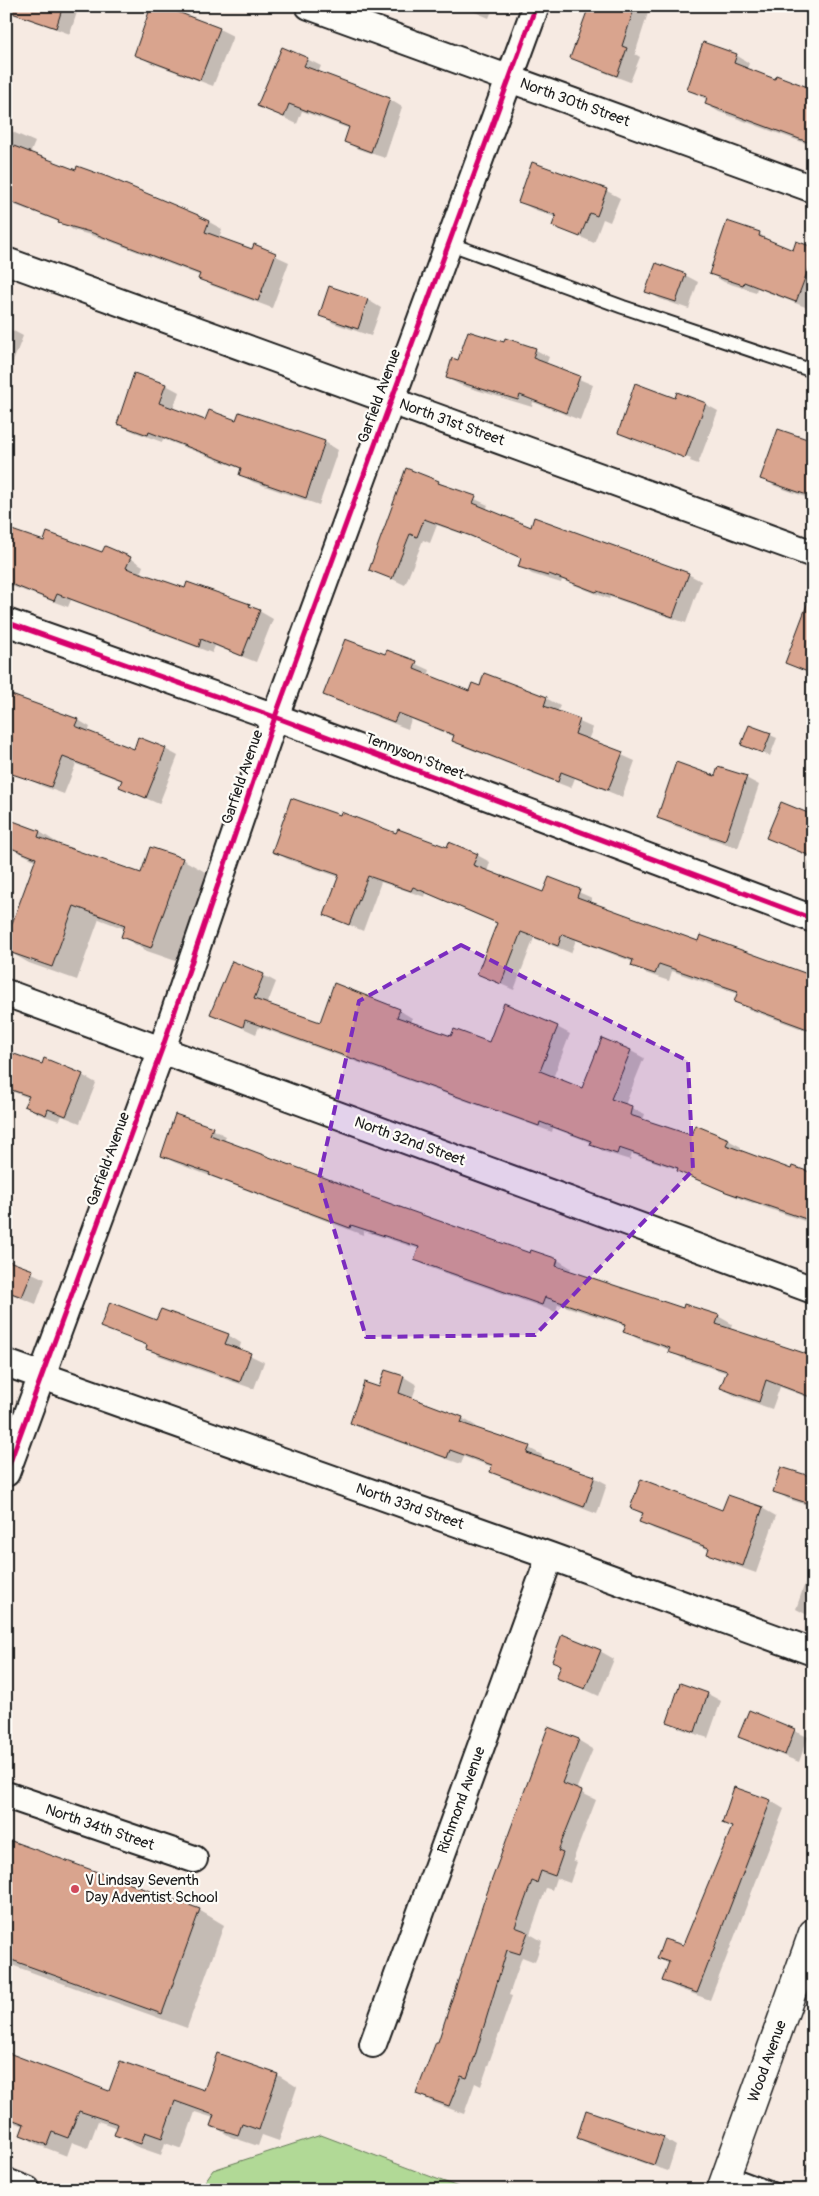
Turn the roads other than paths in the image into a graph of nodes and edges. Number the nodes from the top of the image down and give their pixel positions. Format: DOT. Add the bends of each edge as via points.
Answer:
graph roads {
  1 [pos="309,6"];
  2 [pos="536,6"];
  3 [pos="510,78"];
  4 [pos="813,189"];
  5 [pos="448,243"];
  6 [pos="6,261"];
  7 [pos="813,371"];
  8 [pos="390,399"];
  9 [pos="813,554"];
  10 [pos="6,622"];
  11 [pos="275,717"];
  12 [pos="813,919"];
  13 [pos="6,993"];
  14 [pos="162,1049"];
  15 [pos="813,1290"];
  16 [pos="6,1364"];
  17 [pos="41,1376"];
  18 [pos="6,1473"];
  19 [pos="550,1556"];
  20 [pos="813,1652"];
  21 [pos="6,1795"];
  22 [pos="194,1860"];
  23 [pos="813,1933"];
  24 [pos="372,2044"];
  25 [pos="724,2181"];
  26 [pos="6,2182"];
  27 [pos="27,2190"];
  28 [pos="775,2190"];
  1 -- 3 [label="street, North 30th Street"];
  2 -- 3 [label="street, Garfield Avenue"];
  3 -- 4 [label="street, North 30th Street"];
  3 -- 5 [label="street, Garfield Avenue"];
  5 -- 7 [label="lane" via="622,307"];
  5 -- 8 [label="street, Garfield Avenue"];
  6 -- 8 [label="street, North 31st Street"];
  8 -- 9 [label="street, North 31st Street"];
  8 -- 11 [label="street, Garfield Avenue"];
  10 -- 11 [label="street, Tennyson Street"];
  11 -- 12 [label="street, Tennyson Street"];
  11 -- 14 [label="street, Garfield Avenue"];
  13 -- 14 [label="street, North 32nd Street"];
  14 -- 15 [label="street, North 32nd Street"];
  14 -- 17 [label="street, Garfield Avenue"];
  16 -- 17 [label="street, North 33rd Street"];
  17 -- 18 [label="street, Garfield Avenue"];
  17 -- 19 [label="street, North 33rd Street"];
  19 -- 20 [label="street, North 33rd Street"];
  19 -- 24 [label="street, Richmond Avenue"];
  21 -- 22 [label="street, North 34th Street"];
  23 -- 25 [label="street, Wood Avenue"];
  25 -- 28 [label="lane"];
  26 -- 27 [label="street"];
}
